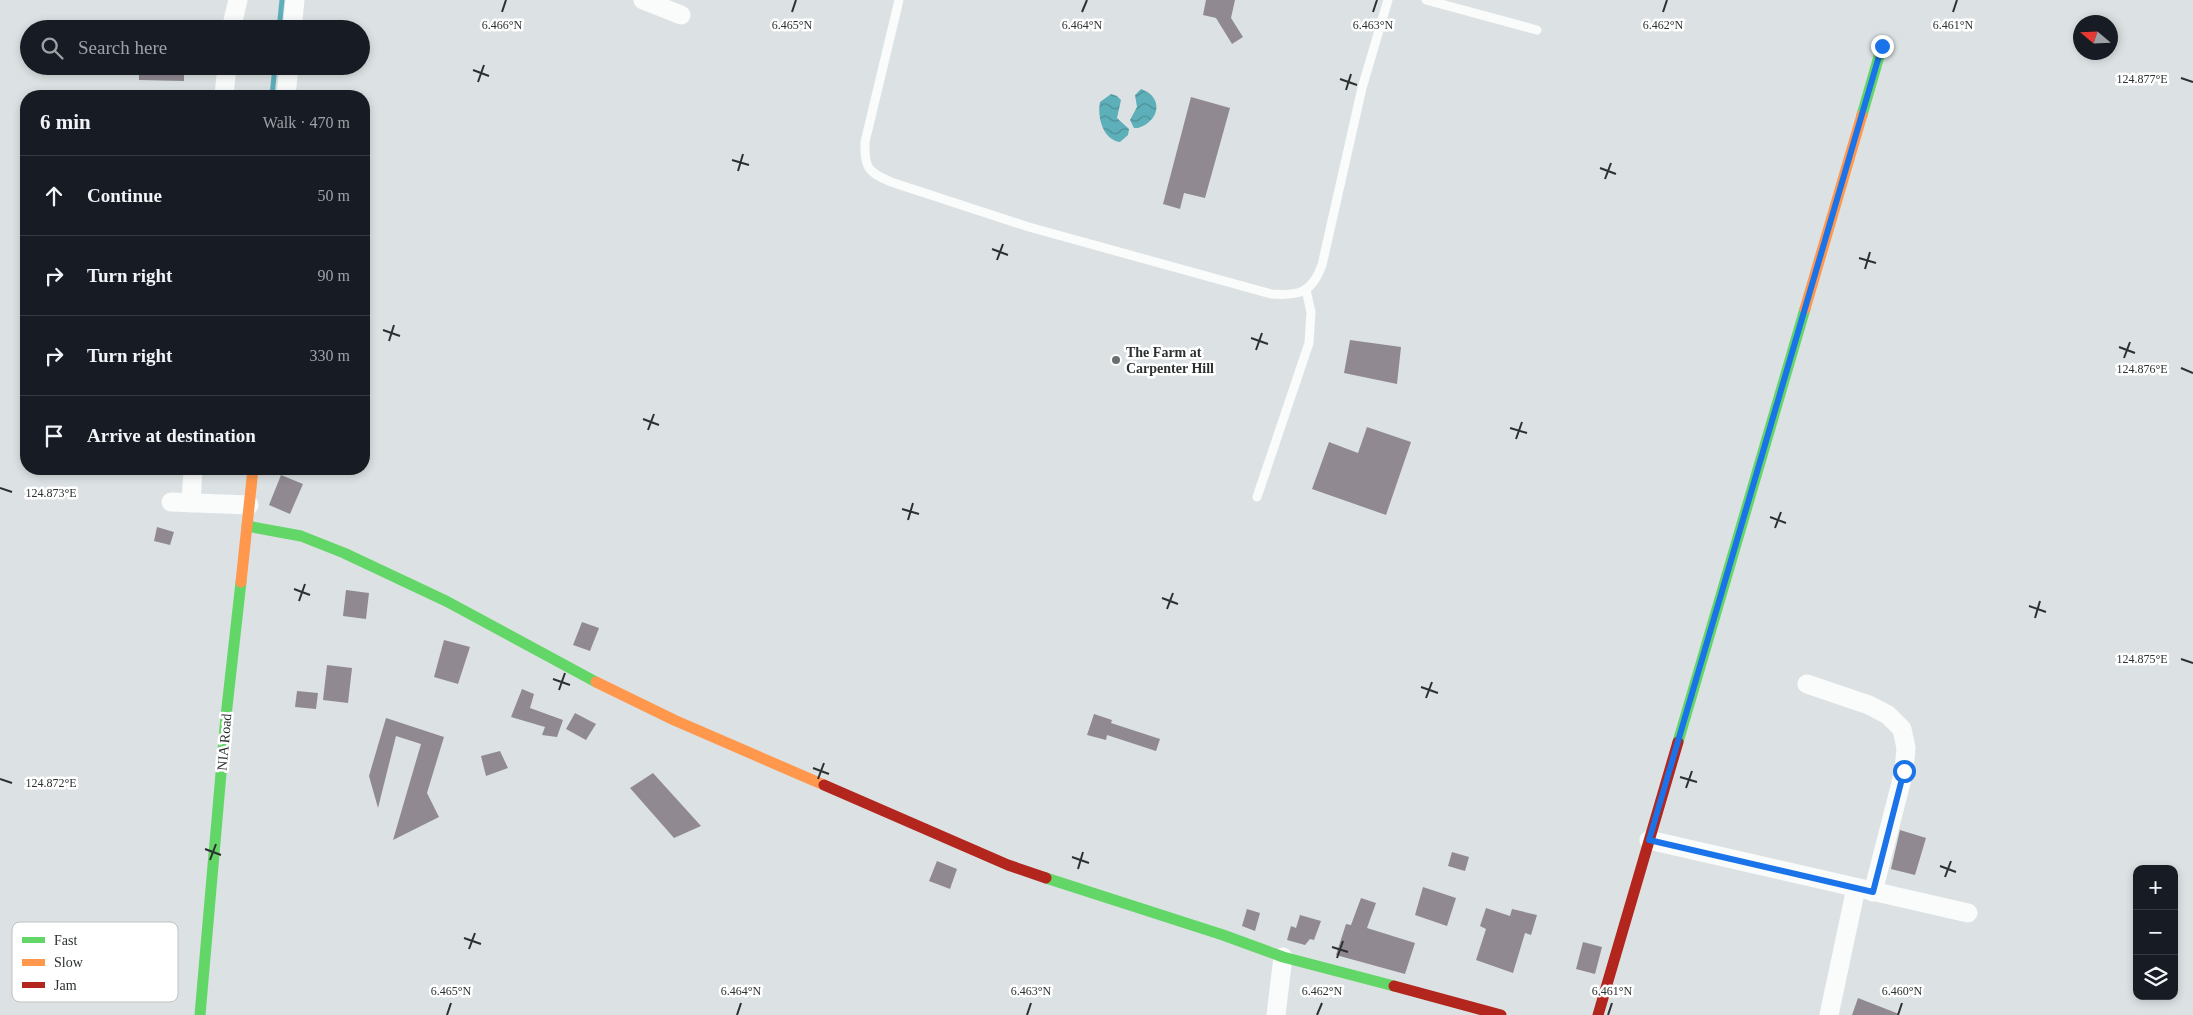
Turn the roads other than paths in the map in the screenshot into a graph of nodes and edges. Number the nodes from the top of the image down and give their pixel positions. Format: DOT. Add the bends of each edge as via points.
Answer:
graph roads {
  1 [pos="238,0"];
  2 [pos="295,0"];
  3 [pos="643,0"];
  4 [pos="899,0"];
  5 [pos="1388,0"];
  6 [pos="1426,0"];
  7 [pos="681,15"];
  8 [pos="233,20"];
  9 [pos="293,20"];
  10 [pos="1537,30"];
  11 [pos="1882,46"];
  12 [pos="226,75"];
  13 [pos="288,75"];
  14 [pos="225,90"];
  15 [pos="287,90"];
  16 [pos="1306,290"];
  17 [pos="192,475"];
  18 [pos="252,475"];
  19 [pos="1257,497"];
  20 [pos="171,502"];
  21 [pos="190,503"];
  22 [pos="249,505"];
  23 [pos="247,526"];
  24 [pos="1807,684"];
  25 [pos="1649,840"];
  26 [pos="1865,890"];
  27 [pos="1968,913"];
  28 [pos="1283,957"];
  29 [pos="200,1015"];
  30 [pos="1276,1015"];
  31 [pos="1501,1015"];
  32 [pos="1598,1015"];
  33 [pos="1829,1015"];
  1 -- 8 [label="street"];
  2 -- 9 [label="street"];
  3 -- 7 [label="street"];
  4 -- 16 [label="lane" via="865,142 864,158 868,169 878,176 1028,227 1271,294 1293,295"];
  5 -- 16 [label="lane" via="1362,88 1322,265 1317,279"];
  6 -- 10 [label="lane"];
  11 -- 25 [label="street"];
  12 -- 14 [label="street"];
  13 -- 15 [label="street"];
  16 -- 19 [label="lane" via="1311,312 1308,343"];
  17 -- 21 [label="street"];
  18 -- 22 [label="street, NIA Road"];
  20 -- 21 [label="street"];
  21 -- 22 [label="street"];
  22 -- 23 [label="street, NIA Road"];
  23 -- 28 [label="street" via="301,536 344,553 446,601 562,665 674,720 1008,865"];
  23 -- 29 [label="street, NIA Road" via="226,716"];
  24 -- 26 [label="street" via="1868,705 1888,715 1902,728 1906,748 1904,771"];
  25 -- 26 [label="street"];
  25 -- 32 [label="street"];
  26 -- 27 [label="street"];
  26 -- 33 [label="street"];
  28 -- 30 [label="street"];
  28 -- 31 [label="street"];
}
